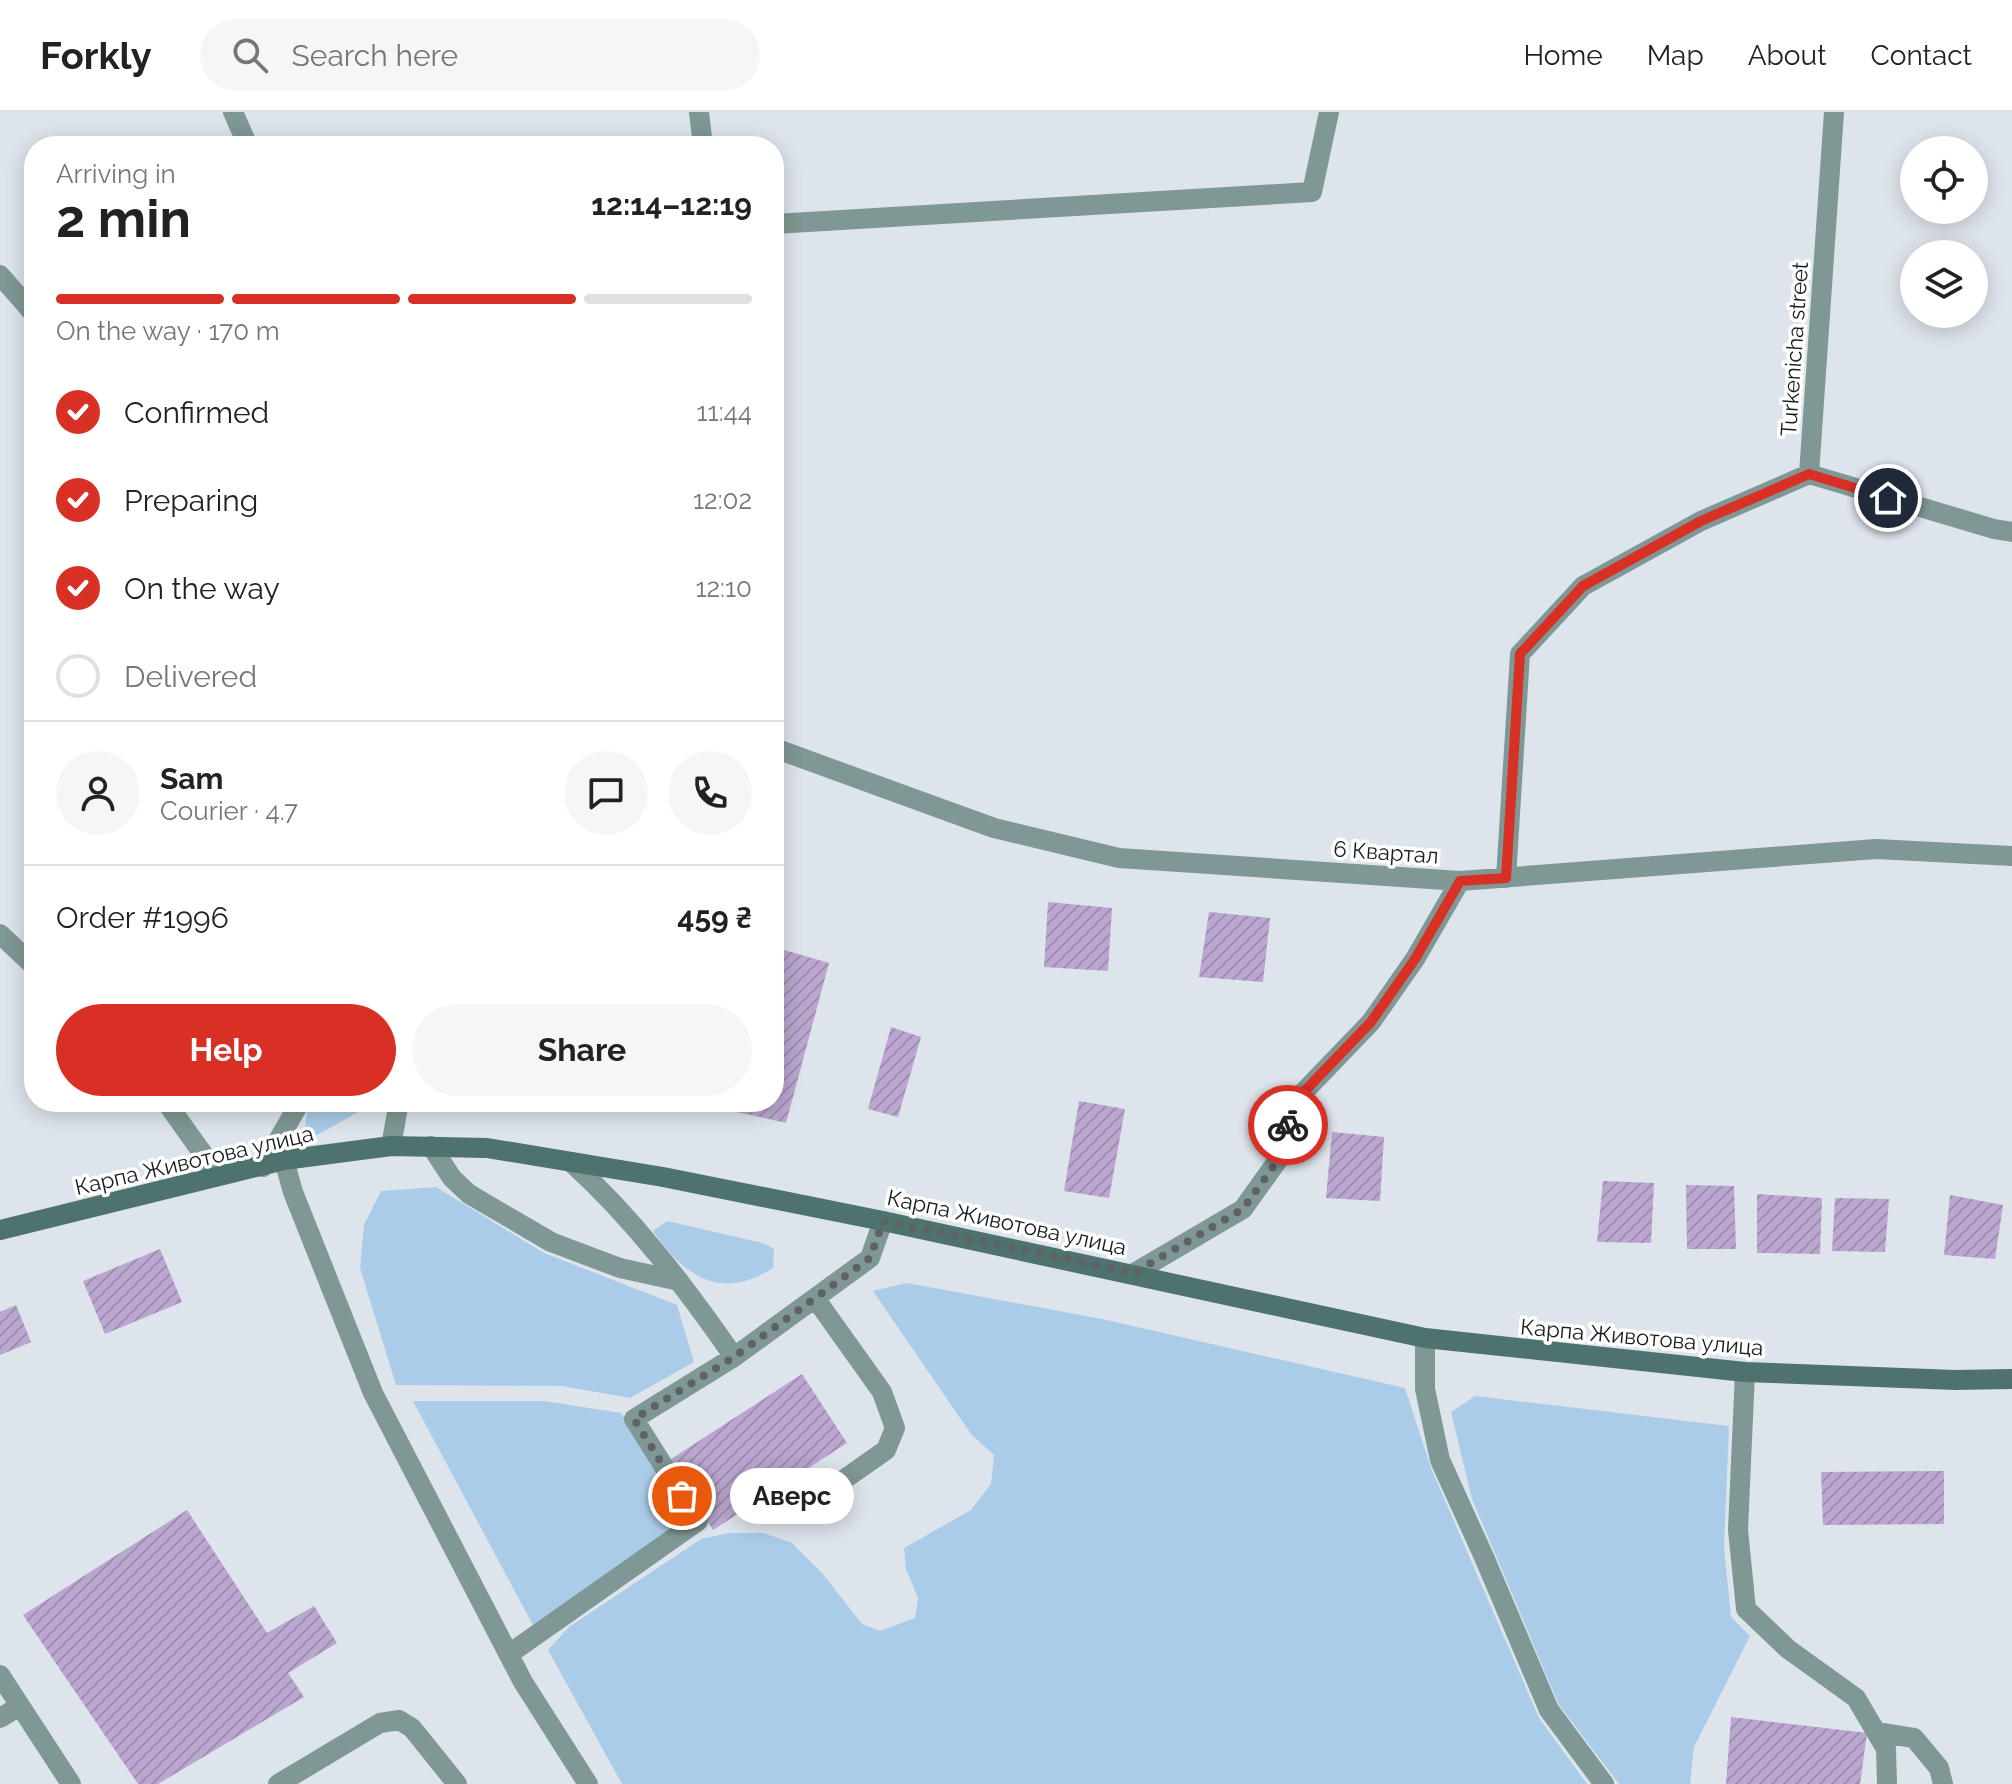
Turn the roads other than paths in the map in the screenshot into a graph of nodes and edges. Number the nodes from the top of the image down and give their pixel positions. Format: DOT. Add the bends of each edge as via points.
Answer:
graph roads {
  1 [pos="233,112"];
  2 [pos="699,112"];
  3 [pos="1329,112"];
  4 [pos="1834,112"];
  5 [pos="244,136"];
  6 [pos="702,136"];
  7 [pos="784,223"];
  8 [pos="0,275"];
  9 [pos="24,303"];
  10 [pos="1809,474"];
  11 [pos="2012,532"];
  12 [pos="784,752"];
  13 [pos="2012,856"];
  14 [pos="1506,878"];
  15 [pos="1460,881"];
  16 [pos="0,934"];
  17 [pos="24,957"];
  18 [pos="173,1112"];
  19 [pos="294,1112"];
  20 [pos="397,1112"];
  21 [pos="391,1146"];
  22 [pos="431,1146"];
  23 [pos="284,1160"];
  24 [pos="571,1162"];
  25 [pos="263,1167"];
  26 [pos="218,1175"];
  27 [pos="883,1221"];
  28 [pos="0,1230"];
  29 [pos="1134,1273"];
  30 [pos="679,1281"];
  31 [pos="815,1298"];
  32 [pos="1425,1338"];
  33 [pos="734,1357"];
  34 [pos="1745,1372"];
  35 [pos="2012,1379"];
  36 [pos="839,1483"];
  37 [pos="509,1654"];
  38 [pos="0,1675"];
  39 [pos="20,1706"];
  40 [pos="0,1718"];
  41 [pos="1876,1732"];
  42 [pos="71,1784"];
  43 [pos="278,1784"];
  44 [pos="457,1784"];
  45 [pos="588,1784"];
  46 [pos="1604,1784"];
  47 [pos="1887,1784"];
  48 [pos="1943,1784"];
  1 -- 5 [label="street"];
  2 -- 6 [label="street"];
  3 -- 7 [label="street" via="1312,192"];
  4 -- 10 [label="street, Turkenicha street"];
  8 -- 9 [label="street"];
  10 -- 11 [label="street"];
  10 -- 14 [label="street" via="1701,521 1583,586 1520,654"];
  12 -- 15 [label="street, 6 Квартал" via="994,828 1119,858"];
  13 -- 14 [label="street, 6 Квартал" via="1876,849"];
  14 -- 15 [label="street, 6 Квартал"];
  15 -- 29 [label="street" via="1371,1022 1295,1101 1278,1160 1243,1209"];
  16 -- 17 [label="street"];
  18 -- 26 [label="street"];
  19 -- 25 [label="street"];
  20 -- 21 [label="street"];
  21 -- 22 [label="main road, Карпа Животова улица"];
  21 -- 23 [label="main road, Карпа Животова улица"];
  22 -- 24 [label="main road, Карпа Животова улица" via="487,1148"];
  22 -- 30 [label="street" via="469,1194 551,1242 620,1268"];
  23 -- 25 [label="main road, Карпа Животова улица"];
  23 -- 37 [label="street" via="373,1393"];
  24 -- 27 [label="main road, Карпа Животова улица"];
  24 -- 30 [label="street" via="607,1195"];
  25 -- 26 [label="main road, Карпа Животова улица"];
  26 -- 28 [label="main road, Карпа Животова улица"];
  27 -- 29 [label="main road, Карпа Животова улица"];
  27 -- 31 [label="street" via="870,1258"];
  29 -- 32 [label="main road, Карпа Животова улица"];
  30 -- 33 [label="street"];
  31 -- 33 [label="street"];
  31 -- 36 [label="street" via="882,1392 895,1428 886,1450"];
  32 -- 34 [label="main road, Карпа Животова улица"];
  32 -- 46 [label="street" via="1425,1389 1440,1460 1549,1710"];
  33 -- 37 [label="street" via="634,1419 698,1521"];
  34 -- 35 [label="main road, Карпа Животова улица"];
  34 -- 41 [label="street" via="1738,1530 1746,1609 1788,1649 1856,1698"];
  37 -- 45 [label="street"];
  38 -- 39 [label="street"];
  39 -- 40 [label="street"];
  39 -- 42 [label="street"];
  41 -- 47 [label="street" via="1886,1749"];
  41 -- 48 [label="street" via="1914,1738 1939,1768"];
  43 -- 44 [label="street" via="380,1723 399,1720 412,1728"];
}
